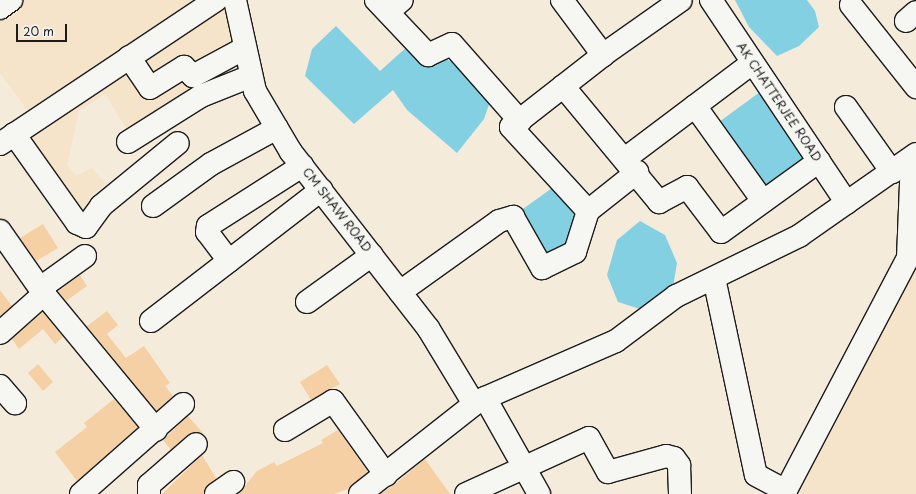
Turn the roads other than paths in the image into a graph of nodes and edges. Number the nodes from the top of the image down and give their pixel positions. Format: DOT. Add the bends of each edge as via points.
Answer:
graph roads {
  1 [pos="11,0"];
  2 [pos="216,0"];
  3 [pos="235,0"];
  4 [pos="562,0"];
  5 [pos="681,0"];
  6 [pos="711,0"];
  7 [pos="389,4"];
  8 [pos="851,5"];
  9 [pos="0,8"];
  10 [pos="245,48"];
  11 [pos="603,55"];
  12 [pos="129,58"];
  13 [pos="752,64"];
  14 [pos="251,76"];
  15 [pos="564,86"];
  16 [pos="916,86"];
  17 [pos="695,106"];
  18 [pos="846,107"];
  19 [pos="520,121"];
  20 [pos="277,128"];
  21 [pos="7,139"];
  22 [pos="128,142"];
  23 [pos="178,143"];
  24 [pos="914,156"];
  25 [pos="818,161"];
  26 [pos="631,165"];
  27 [pos="302,166"];
  28 [pos="892,172"];
  29 [pos="321,190"];
  30 [pos="763,201"];
  31 [pos="847,203"];
  32 [pos="153,206"];
  33 [pos="588,211"];
  34 [pos="0,232"];
  35 [pos="372,255"];
  36 [pos="85,256"];
  37 [pos="229,261"];
  38 [pos="714,278"];
  39 [pos="400,292"];
  40 [pos="44,294"];
  41 [pos="307,302"];
  42 [pos="151,321"];
  43 [pos="0,333"];
  44 [pos="0,386"];
  45 [pos="480,401"];
  46 [pos="15,403"];
  47 [pos="183,404"];
  48 [pos="156,430"];
  49 [pos="285,430"];
  50 [pos="196,444"];
  51 [pos="524,468"];
  52 [pos="386,475"];
  53 [pos="785,492"];
  54 [pos="81,494"];
  55 [pos="150,494"];
  56 [pos="360,494"];
  57 [pos="466,494"];
  58 [pos="538,494"];
  59 [pos="680,494"];
  1 -- 9 [label="street"];
  2 -- 12 [label="street"];
  3 -- 10 [label="street, CM SHAW ROAD"];
  4 -- 11 [label="street"];
  5 -- 11 [label="street"];
  6 -- 13 [label="street, AK CHATTERJEE ROAD"];
  7 -- 19 [label="street" via="428,55 452,44"];
  8 -- 16 [label="street"];
  10 -- 12 [label="street" via="192,76 184,67 150,88"];
  10 -- 14 [label="street, CM SHAW ROAD"];
  11 -- 15 [label="street"];
  12 -- 21 [label="street"];
  13 -- 17 [label="street"];
  13 -- 25 [label="street, AK CHATTERJEE ROAD"];
  14 -- 20 [label="street, CM SHAW ROAD" via="255,91"];
  14 -- 22 [label="street" via="201,96"];
  15 -- 19 [label="street"];
  15 -- 26 [label="street"];
  17 -- 26 [label="street"];
  17 -- 30 [label="street"];
  18 -- 28 [label="street"];
  19 -- 33 [label="street" via="511,127"];
  20 -- 27 [label="street, CM SHAW ROAD"];
  20 -- 32 [label="street" via="211,164"];
  21 -- 23 [label="street" via="76,223 86,227 101,206"];
  24 -- 28 [label="street"];
  24 -- 53 [label="street" via="908,258"];
  25 -- 30 [label="street"];
  25 -- 31 [label="street, AK CHATTERJEE ROAD"];
  26 -- 30 [label="street" via="659,202 687,187 721,232"];
  26 -- 33 [label="street"];
  27 -- 29 [label="street, CM SHAW ROAD"];
  27 -- 37 [label="street" via="208,226 207,232"];
  28 -- 31 [label="street"];
  29 -- 35 [label="street, CM SHAW ROAD"];
  29 -- 37 [label="street"];
  31 -- 38 [label="street" via="799,236"];
  33 -- 39 [label="street" via="576,252 542,268 513,217 499,221"];
  34 -- 40 [label="street"];
  35 -- 39 [label="street, CM SHAW ROAD"];
  35 -- 41 [label="street"];
  36 -- 40 [label="street" via="46,284"];
  37 -- 42 [label="street"];
  38 -- 45 [label="street" via="676,296 616,340"];
  38 -- 53 [label="street" via="756,475"];
  39 -- 45 [label="street, CM SHAW ROAD"];
  40 -- 43 [label="street"];
  40 -- 48 [label="street"];
  44 -- 46 [label="street"];
  45 -- 51 [label="street, CM SHAW ROAD"];
  45 -- 52 [label="street"];
  47 -- 48 [label="street"];
  48 -- 54 [label="street"];
  49 -- 52 [label="street" via="333,401"];
  50 -- 55 [label="street" via="148,485"];
  51 -- 57 [label="street"];
  51 -- 58 [label="street, CM SHAW ROAD"];
  51 -- 59 [label="street" via="589,438 608,472 666,456 674,458 679,465"];
  52 -- 56 [label="street"];
}
